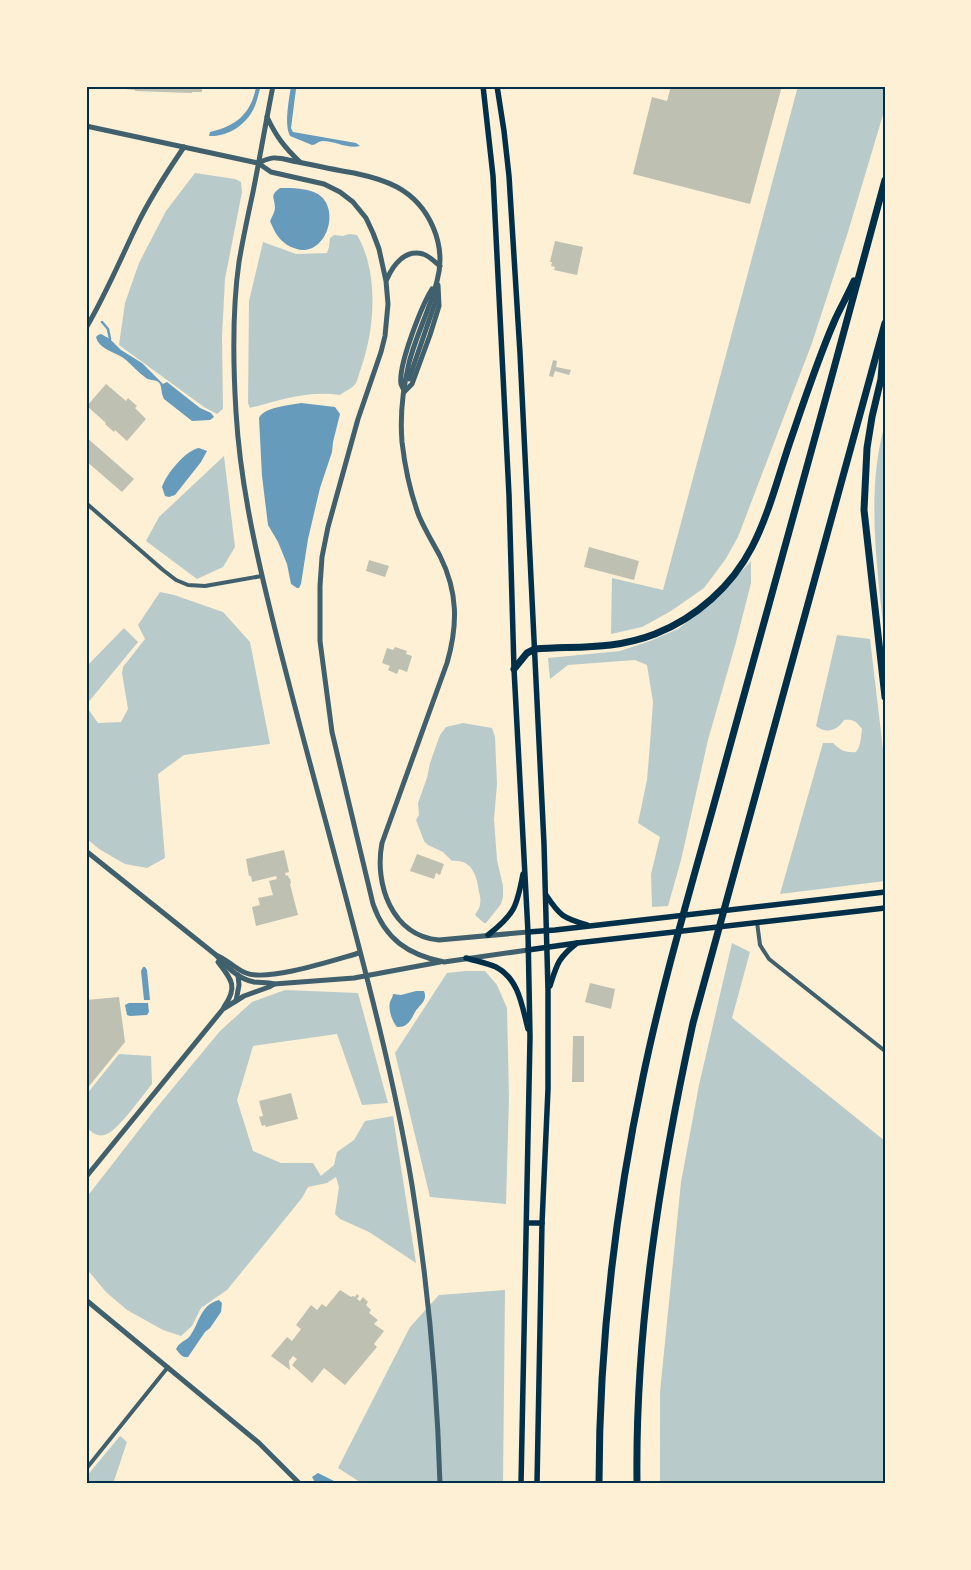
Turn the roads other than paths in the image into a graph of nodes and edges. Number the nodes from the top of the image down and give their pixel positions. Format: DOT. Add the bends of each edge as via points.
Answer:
graph roads {
  1 [pos="273,86"];
  2 [pos="483,86"];
  3 [pos="497,86"];
  4 [pos="267,117"];
  5 [pos="86,126"];
  6 [pos="184,147"];
  7 [pos="300,162"];
  8 [pos="258,163"];
  9 [pos="885,180"];
  10 [pos="862,265"];
  11 [pos="440,266"];
  12 [pos="386,280"];
  13 [pos="437,281"];
  14 [pos="885,324"];
  15 [pos="86,328"];
  16 [pos="885,331"];
  17 [pos="405,392"];
  18 [pos="86,503"];
  19 [pos="262,576"];
  20 [pos="535,649"];
  21 [pos="514,669"];
  22 [pos="885,697"];
  23 [pos="86,851"];
  24 [pos="525,864"];
  25 [pos="885,892"];
  26 [pos="545,894"];
  27 [pos="885,908"];
  28 [pos="757,922"];
  29 [pos="592,926"];
  30 [pos="546,931"];
  31 [pos="528,932"];
  32 [pos="488,935"];
  33 [pos="577,942"];
  34 [pos="546,947"];
  35 [pos="528,950"];
  36 [pos="360,953"];
  37 [pos="216,955"];
  38 [pos="466,958"];
  39 [pos="444,962"];
  40 [pos="234,966"];
  41 [pos="238,976"];
  42 [pos="366,977"];
  43 [pos="274,984"];
  44 [pos="548,990"];
  45 [pos="236,1001"];
  46 [pos="223,1009"];
  47 [pos="530,1037"];
  48 [pos="885,1051"];
  49 [pos="86,1177"];
  50 [pos="526,1223"];
  51 [pos="542,1223"];
  52 [pos="86,1300"];
  53 [pos="168,1367"];
  54 [pos="86,1468"];
  55 [pos="300,1484"];
  56 [pos="440,1484"];
  57 [pos="521,1484"];
  58 [pos="537,1484"];
  59 [pos="598,1484"];
  60 [pos="637,1484"];
  1 -- 4 [label="street"];
  2 -- 21 [label="main road" via="493,176"];
  3 -- 20 [label="main road" via="510,176"];
  4 -- 7 [label="street" via="283,146"];
  4 -- 8 [label="street"];
  5 -- 6 [label="street"];
  6 -- 8 [label="street"];
  6 -- 15 [label="street" via="152,196"];
  7 -- 8 [label="street" via="274,157"];
  7 -- 11 [label="street" via="367,176 405,192 432,224 437,236"];
  8 -- 12 [label="street" via="271,172 324,184 353,202 373,233"];
  8 -- 19 [label="street" via="239,263 235,372 240,460"];
  9 -- 10 [label="highway"];
  10 -- 20 [label="highway" via="834,322 761,528 746,558 724,586 690,615 643,638 601,647"];
  10 -- 59 [label="highway" via="675,946 643,1076 612,1269"];
  11 -- 12 [label="street" via="425,255 413,253 399,261"];
  11 -- 13 [label="street"];
  12 -- 39 [label="street" via="385,336 358,419 322,557 320,641 332,732 377,915 384,929 400,945"];
  13 -- 17 [label="street" via="413,349"];
  13 -- 17 [label="street" via="439,306 412,384"];
  14 -- 60 [label="highway" via="693,1023 668,1146 648,1278 642,1342"];
  16 -- 22 [label="highway" via="881,379 866,456 864,510"];
  17 -- 32 [label="street" via="402,440 407,478 419,515 449,577 455,621 447,663 382,843 380,868 391,907 402,924 418,936 439,940"];
  18 -- 19 [label="street" via="162,570 188,585 205,586"];
  19 -- 36 [label="street"];
  20 -- 21 [label="highway" via="527,653"];
  20 -- 26 [label="main road"];
  21 -- 24 [label="main road"];
  23 -- 37 [label="street"];
  24 -- 31 [label="main road"];
  24 -- 32 [label="main road" via="514,910"];
  25 -- 29 [label="main road"];
  26 -- 29 [label="main road" via="561,915"];
  26 -- 30 [label="main road"];
  27 -- 28 [label="main road"];
  28 -- 33 [label="main road"];
  28 -- 48 [label="street" via="760,945 769,959"];
  29 -- 30 [label="main road"];
  30 -- 31 [label="main road"];
  30 -- 34 [label="main road"];
  31 -- 32 [label="street"];
  31 -- 35 [label="main road"];
  33 -- 34 [label="main road"];
  33 -- 44 [label="main road" via="558,960"];
  34 -- 35 [label="main road"];
  34 -- 44 [label="main road"];
  35 -- 38 [label="street"];
  35 -- 47 [label="main road"];
  36 -- 40 [label="street" via="267,975 256,976"];
  36 -- 42 [label="street"];
  37 -- 40 [label="street"];
  37 -- 41 [label="street"];
  37 -- 46 [label="street" via="232,986 231,999"];
  38 -- 39 [label="street"];
  38 -- 47 [label="main road" via="497,968 511,979"];
  39 -- 42 [label="street"];
  40 -- 41 [label="street"];
  41 -- 43 [label="street" via="252,982"];
  41 -- 45 [label="street"];
  42 -- 43 [label="street"];
  42 -- 56 [label="street" via="397,1108 422,1252 436,1381"];
  43 -- 45 [label="street"];
  44 -- 51 [label="main road" via="548,1089"];
  45 -- 46 [label="street"];
  46 -- 49 [label="street"];
  47 -- 50 [label="main road"];
  50 -- 51 [label="main road"];
  50 -- 57 [label="main road"];
  51 -- 58 [label="main road"];
  52 -- 53 [label="street"];
  53 -- 54 [label="street"];
  53 -- 55 [label="street" via="259,1443"];
}
